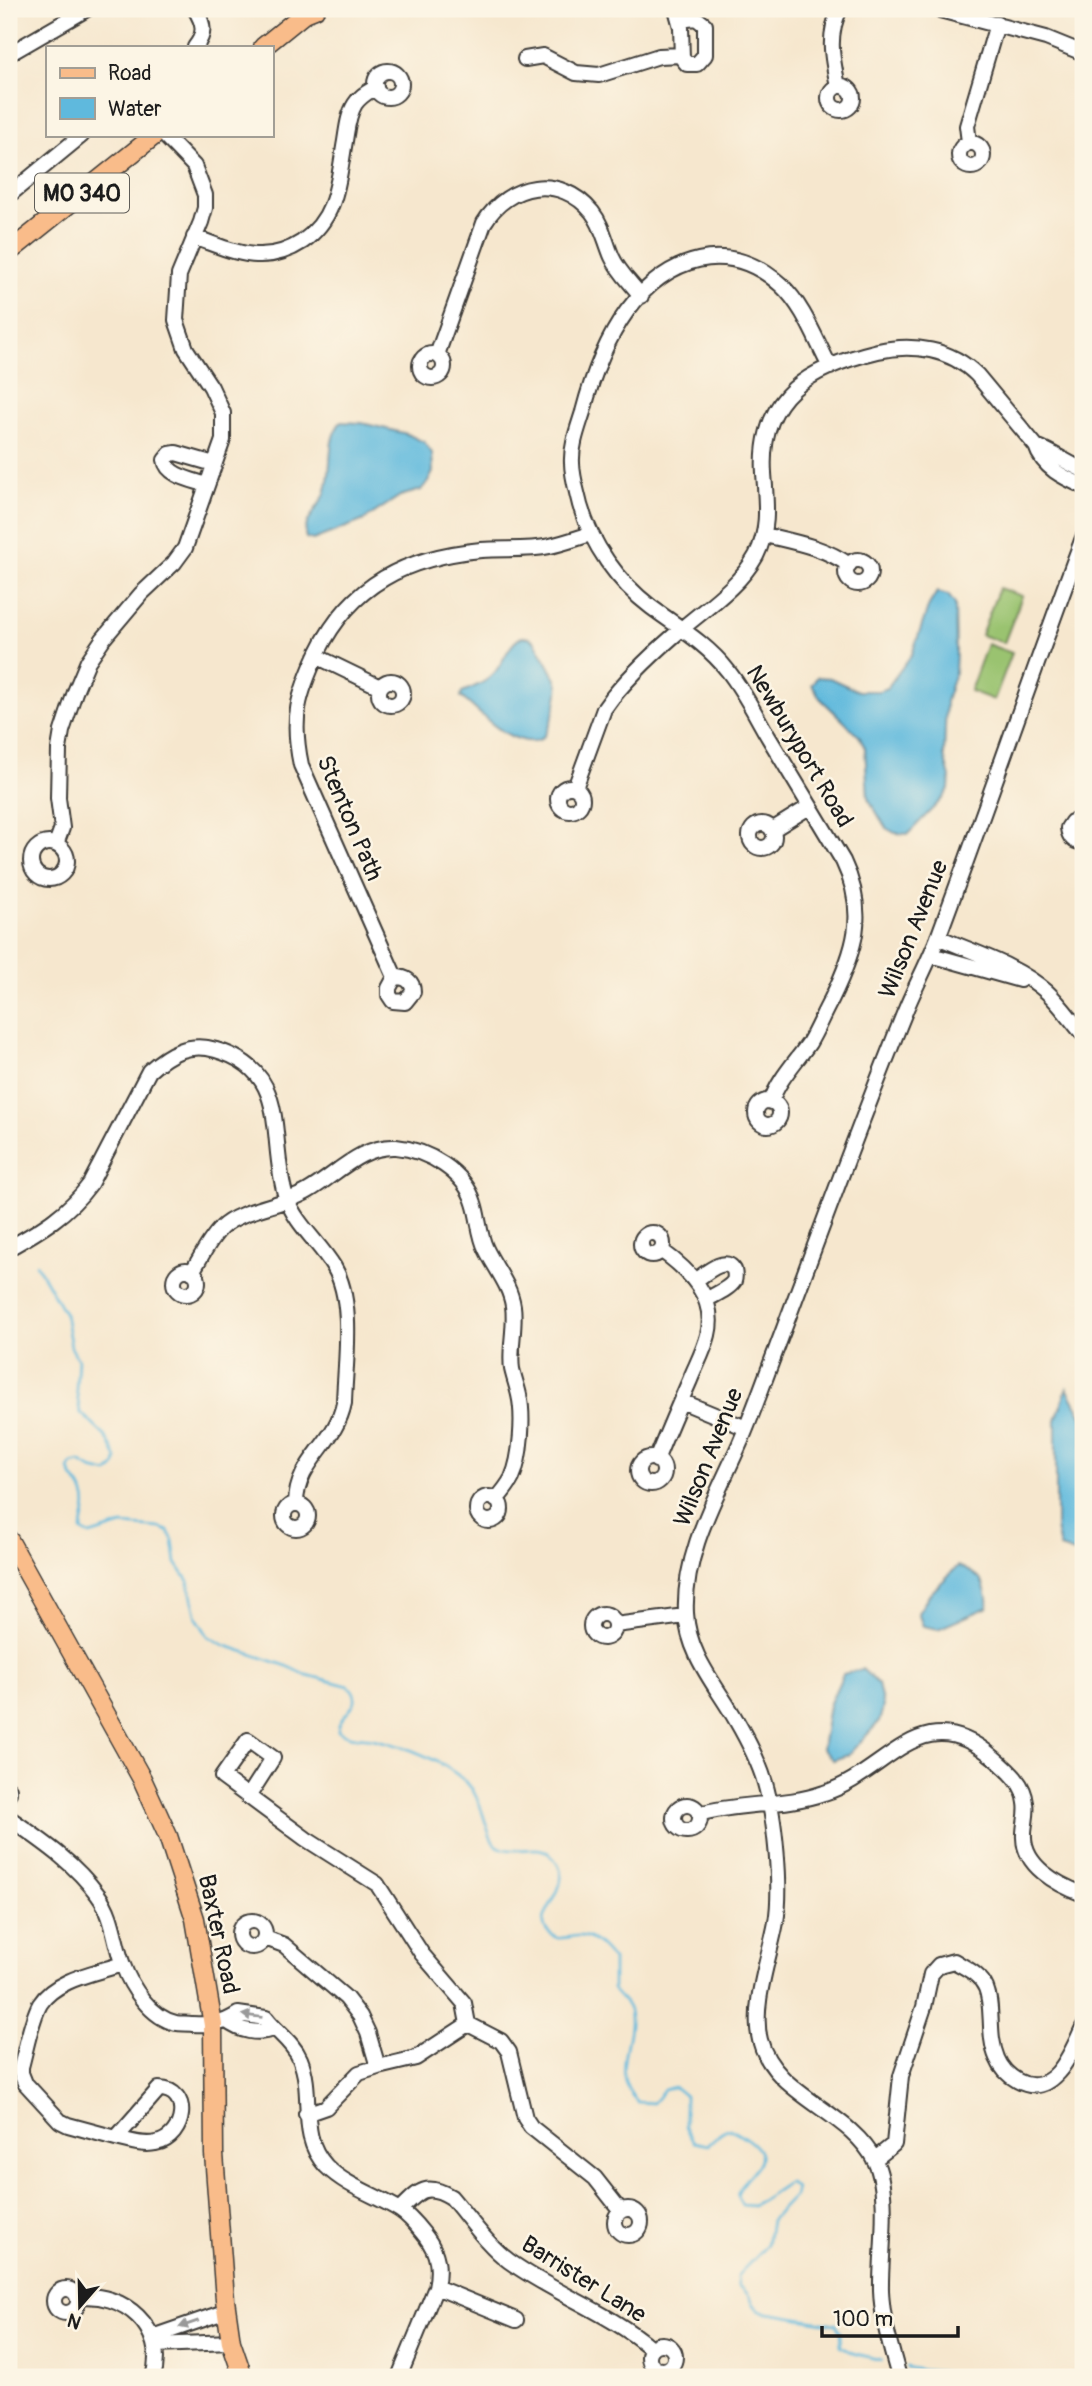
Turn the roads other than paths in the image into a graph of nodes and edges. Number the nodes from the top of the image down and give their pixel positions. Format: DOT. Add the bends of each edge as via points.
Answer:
graph roads {
  1 [pos="87,9"];
  2 [pos="195,9"];
  3 [pos="840,9"];
  4 [pos="936,9"];
  5 [pos="310,10"];
  6 [pos="678,15"];
  7 [pos="997,24"];
  8 [pos="196,46"];
  9 [pos="264,46"];
  10 [pos="1083,53"];
  11 [pos="9,54"];
  12 [pos="681,55"];
  13 [pos="525,59"];
  14 [pos="838,86"];
  15 [pos="376,87"];
  16 [pos="81,136"];
  17 [pos="154,136"];
  18 [pos="165,136"];
  19 [pos="969,142"];
  20 [pos="9,195"];
  21 [pos="194,237"];
  22 [pos="9,252"];
  23 [pos="641,296"];
  24 [pos="437,355"];
  25 [pos="830,367"];
  26 [pos="1035,446"];
  27 [pos="214,464"];
  28 [pos="1083,470"];
  29 [pos="207,485"];
  30 [pos="1083,486"];
  31 [pos="591,534"];
  32 [pos="765,535"];
  33 [pos="1083,538"];
  34 [pos="849,565"];
  35 [pos="683,628"];
  36 [pos="316,656"];
  37 [pos="380,687"];
  38 [pos="575,788"];
  39 [pos="809,807"];
  40 [pos="1083,819"];
  41 [pos="772,830"];
  42 [pos="1083,842"];
  43 [pos="56,844"];
  44 [pos="938,937"];
  45 [pos="931,955"];
  46 [pos="395,977"];
  47 [pos="1038,985"];
  48 [pos="1083,1034"];
  49 [pos="771,1102"];
  50 [pos="288,1202"];
  51 [pos="9,1248"];
  52 [pos="662,1251"];
  53 [pos="192,1272"];
  54 [pos="695,1280"];
  55 [pos="706,1300"];
  56 [pos="681,1401"];
  57 [pos="746,1428"];
  58 [pos="656,1460"];
  59 [pos="496,1500"];
  60 [pos="296,1504"];
  61 [pos="9,1540"];
  62 [pos="685,1616"];
  63 [pos="615,1625"];
  64 [pos="248,1797"];
  65 [pos="769,1802"];
  66 [pos="699,1814"];
  67 [pos="9,1818"];
  68 [pos="1083,1894"];
  69 [pos="265,1938"];
  70 [pos="122,1964"];
  71 [pos="220,2023"];
  72 [pos="468,2024"];
  73 [pos="1083,2027"];
  74 [pos="378,2067"];
  75 [pos="306,2114"];
  76 [pos="116,2138"];
  77 [pos="874,2160"];
  78 [pos="401,2210"];
  79 [pos="621,2211"];
  80 [pos="436,2287"];
  81 [pos="78,2297"];
  82 [pos="227,2311"];
  83 [pos="516,2320"];
  84 [pos="153,2341"];
  85 [pos="232,2342"];
  86 [pos="652,2349"];
  87 [pos="153,2377"];
  88 [pos="243,2377"];
  89 [pos="399,2377"];
  90 [pos="899,2377"];
  1 -- 11 [label="street"];
  2 -- 8 [label="street" via="204,27"];
  3 -- 14 [label="street" via="830,47"];
  4 -- 7 [label="street"];
  5 -- 9 [label="main road"];
  6 -- 12 [label="street"];
  6 -- 12 [label="street" via="705,25 702,60 692,65"];
  7 -- 10 [label="street"];
  7 -- 19 [label="street" via="967,126"];
  12 -- 13 [label="street" via="659,56 599,75 576,73 543,56"];
  15 -- 21 [label="street" via="354,105 332,207 318,230 295,246 268,256 243,255"];
  16 -- 20 [label="street"];
  17 -- 22 [label="main road, MO 340"];
  18 -- 21 [label="street" via="194,166 205,195"];
  21 -- 27 [label="street" via="179,275 176,320 186,349 223,413 223,440"];
  23 -- 24 [label="street" via="617,266 599,223 582,203 551,188 517,192 497,205 484,223"];
  23 -- 25 [label="street, Newburyport Road" via="656,280 685,263 713,257 740,262 771,277 789,293"];
  23 -- 31 [label="street, Newburyport Road" via="627,311 606,350 575,441 571,463"];
  25 -- 26 [label="street" via="895,347 925,348 951,357 977,375"];
  25 -- 32 [label="street" via="789,390 772,418 764,445"];
  26 -- 28 [label="street"];
  26 -- 30 [label="street" via="1049,467"];
  27 -- 29 [label="street"];
  27 -- 29 [label="street" via="176,453 165,460 170,471"];
  29 -- 43 [label="street" via="185,548 88,661 62,731 61,828"];
  31 -- 35 [label="street, Newburyport Road" via="615,574"];
  31 -- 36 [label="street, Stenton Path" via="550,546 448,554 412,565 355,598"];
  32 -- 34 [label="street" via="821,550"];
  32 -- 35 [label="street" via="744,573"];
  33 -- 44 [label="street, Wilson Avenue"];
  35 -- 38 [label="street" via="604,709"];
  35 -- 39 [label="street, Newburyport Road" via="730,672"];
  36 -- 37 [label="street"];
  36 -- 46 [label="street, Stenton Path" via="297,710 295,737 301,765"];
  39 -- 41 [label="street"];
  39 -- 49 [label="street, Newburyport Road" via="851,877 857,911 853,948 810,1041 775,1089"];
  40 -- 42 [label="street" via="1068,828 1072,839"];
  44 -- 45 [label="street, Wilson Avenue"];
  44 -- 47 [label="street"];
  45 -- 47 [label="street"];
  45 -- 57 [label="street, Wilson Avenue" via="901,1021"];
  47 -- 48 [label="street"];
  50 -- 51 [label="street" via="265,1084 247,1063 225,1052 183,1048 149,1071 81,1195 51,1224"];
  50 -- 53 [label="street" via="229,1222 212,1239"];
  50 -- 59 [label="street" via="358,1157 386,1148 407,1149 427,1157 448,1168 465,1185 475,1205 482,1241 513,1303 512,1365 520,1396 520,1429 513,1477"];
  50 -- 60 [label="street" via="333,1265 347,1308 342,1414 304,1471"];
  52 -- 54 [label="street"];
  54 -- 55 [label="street"];
  54 -- 55 [label="street" via="721,1265 733,1269 733,1283"];
  55 -- 56 [label="street" via="708,1335"];
  56 -- 57 [label="street"];
  56 -- 58 [label="street"];
  57 -- 62 [label="street, Wilson Avenue" via="692,1559"];
  61 -- 71 [label="main road, Baxter Road" via="142,1779 168,1836"];
  62 -- 63 [label="street"];
  62 -- 65 [label="street, Wilson Avenue" via="696,1655 737,1720 764,1778"];
  64 -- 72 [label="street" via="377,1884 422,1954 464,2003"];
  65 -- 66 [label="street"];
  65 -- 68 [label="street" via="821,1795 859,1777 912,1740 950,1735 978,1746 1010,1771 1024,1794 1027,1852 1049,1878"];
  65 -- 77 [label="street, Wilson Avenue" via="778,1903 759,2001 760,2044 775,2070 844,2125"];
  67 -- 70 [label="street" via="60,1853 100,1897"];
  69 -- 74 [label="street" via="285,1945 346,1998 368,2033"];
  70 -- 71 [label="street" via="144,2000 167,2020"];
  70 -- 76 [label="street" via="63,1984 47,1997 37,2011 20,2073 61,2121"];
  71 -- 75 [label="street" via="265,2033 273,2029 292,2047 305,2079"];
  71 -- 82 [label="main road, Baxter Road" via="214,2154"];
  72 -- 74 [label="street" via="416,2058"];
  72 -- 79 [label="street" via="501,2041 509,2052 531,2127 595,2178"];
  73 -- 77 [label="street" via="1057,2075 1031,2087 1004,2070 997,2057 987,1991 979,1976 954,1961 939,1965 931,1974 901,2076 894,2144"];
  74 -- 75 [label="street" via="359,2073 326,2107"];
  75 -- 78 [label="street" via="314,2148 326,2165 343,2180"];
  76 -- 76 [label="street" via="141,2143 166,2139 182,2117 177,2098 171,2091 159,2089"];
  77 -- 90 [label="street, Wilson Avenue" via="883,2201 884,2318"];
  78 -- 80 [label="street" via="432,2245 439,2273"];
  78 -- 86 [label="street, Barrister Lane" via="425,2189 443,2192 507,2259 630,2330"];
  80 -- 83 [label="street"];
  80 -- 89 [label="street"];
  81 -- 84 [label="street" via="91,2295 123,2304 145,2323"];
  82 -- 84 [label="street, one-way"];
  82 -- 85 [label="main road, Baxter Road"];
  84 -- 85 [label="street"];
  84 -- 87 [label="street"];
  85 -- 88 [label="main road, Baxter Road"];
}
